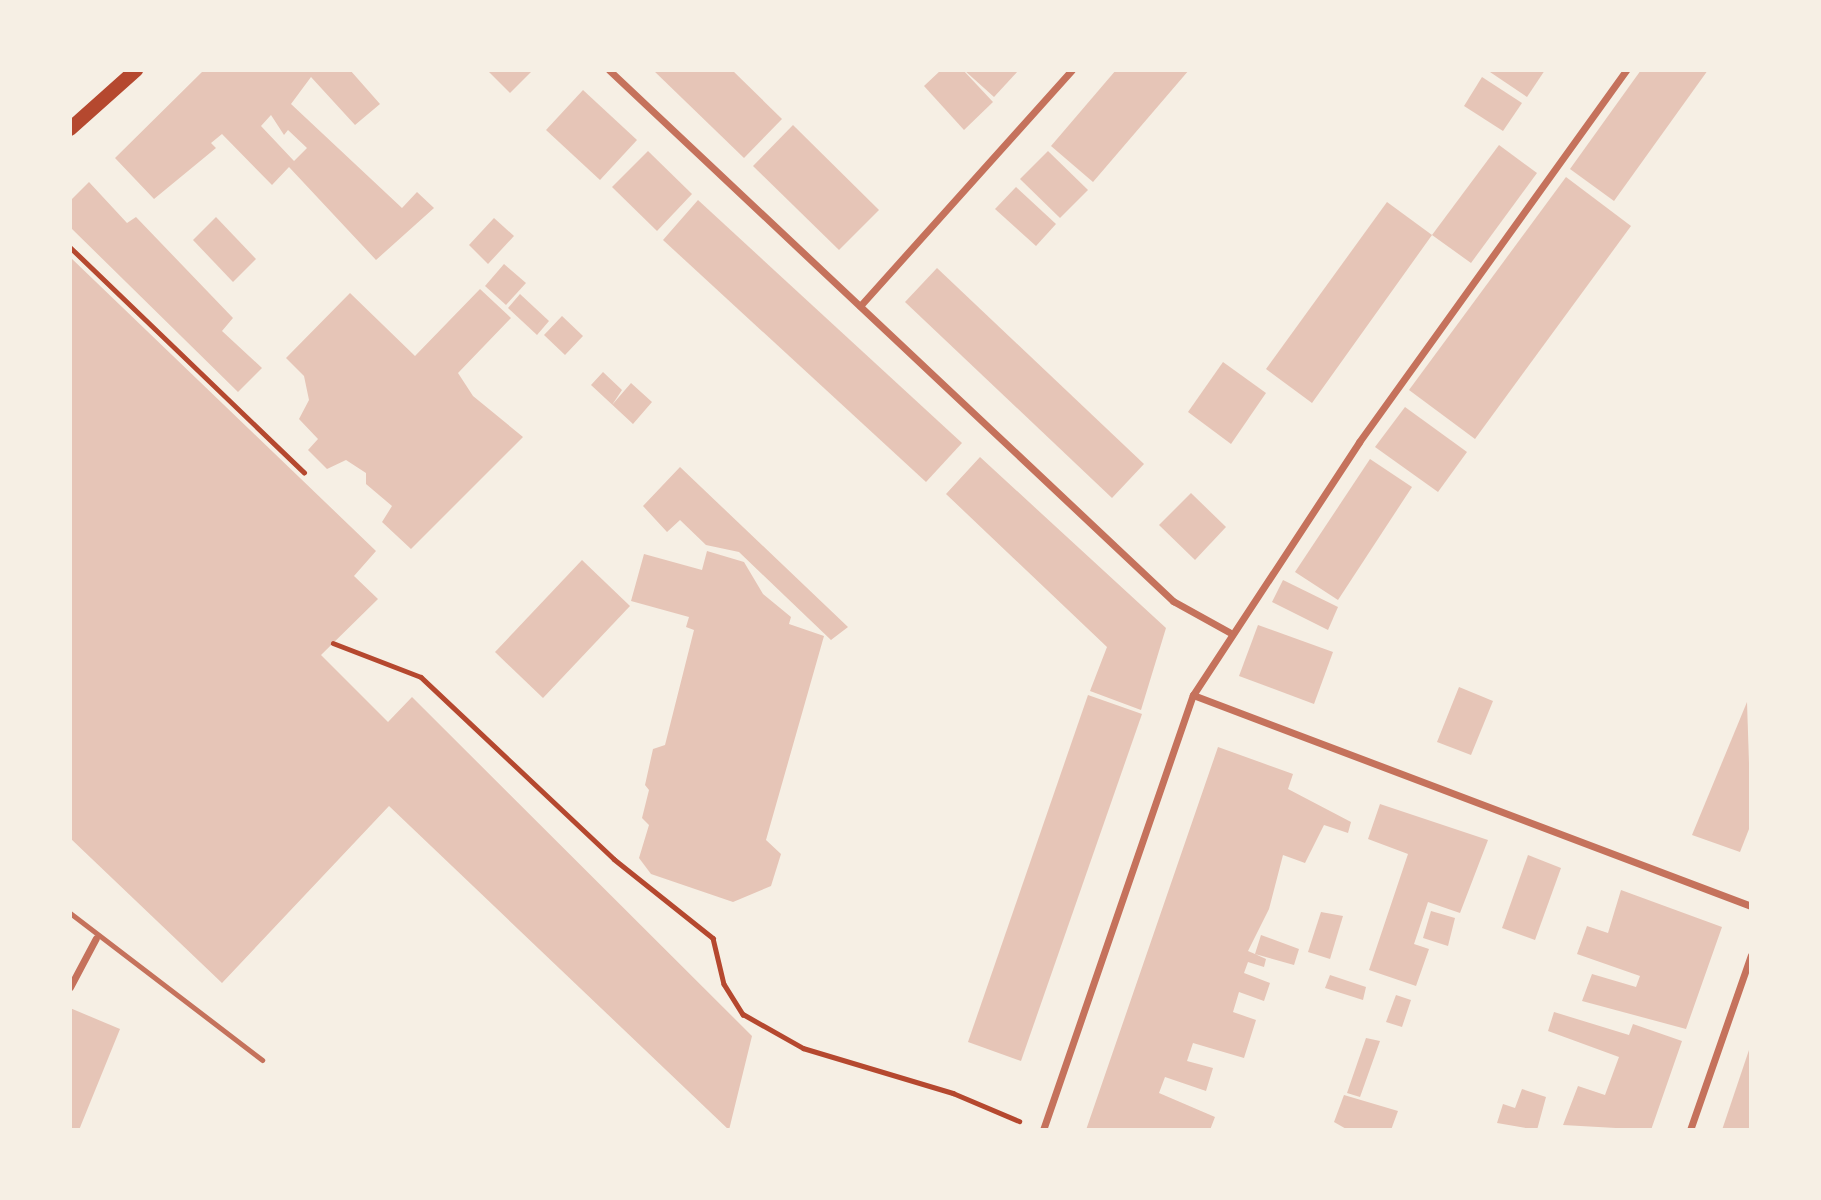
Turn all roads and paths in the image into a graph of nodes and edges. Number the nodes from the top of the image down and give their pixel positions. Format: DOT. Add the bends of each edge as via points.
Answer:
graph roads {
  1 [pos="136,70"];
  2 [pos="609,70"];
  3 [pos="1072,70"];
  4 [pos="1626,70"];
  5 [pos="70,129"];
  6 [pos="70,247"];
  7 [pos="860,306"];
  8 [pos="304,472"];
  9 [pos="1229,632"];
  10 [pos="333,643"];
  11 [pos="1193,695"];
  12 [pos="1751,906"];
  13 [pos="70,913"];
  14 [pos="96,937"];
  15 [pos="1751,955"];
  16 [pos="70,987"];
  17 [pos="262,1060"];
  18 [pos="1027,1125"];
  19 [pos="1043,1130"];
  20 [pos="1690,1130"];
  1 -- 5 [label="main road"];
  2 -- 7 [label="street"];
  3 -- 7 [label="street"];
  4 -- 9 [label="street"];
  6 -- 8 [label="path"];
  7 -- 9 [label="street" via="1172,601"];
  9 -- 11 [label="street"];
  10 -- 18 [label="path" via="421,677 614,859 713,938 724,984 743,1014 803,1048 953,1093"];
  11 -- 12 [label="street"];
  11 -- 19 [label="street"];
  13 -- 14 [label="lane"];
  14 -- 16 [label="street"];
  14 -- 17 [label="lane"];
  15 -- 20 [label="street"];
}
